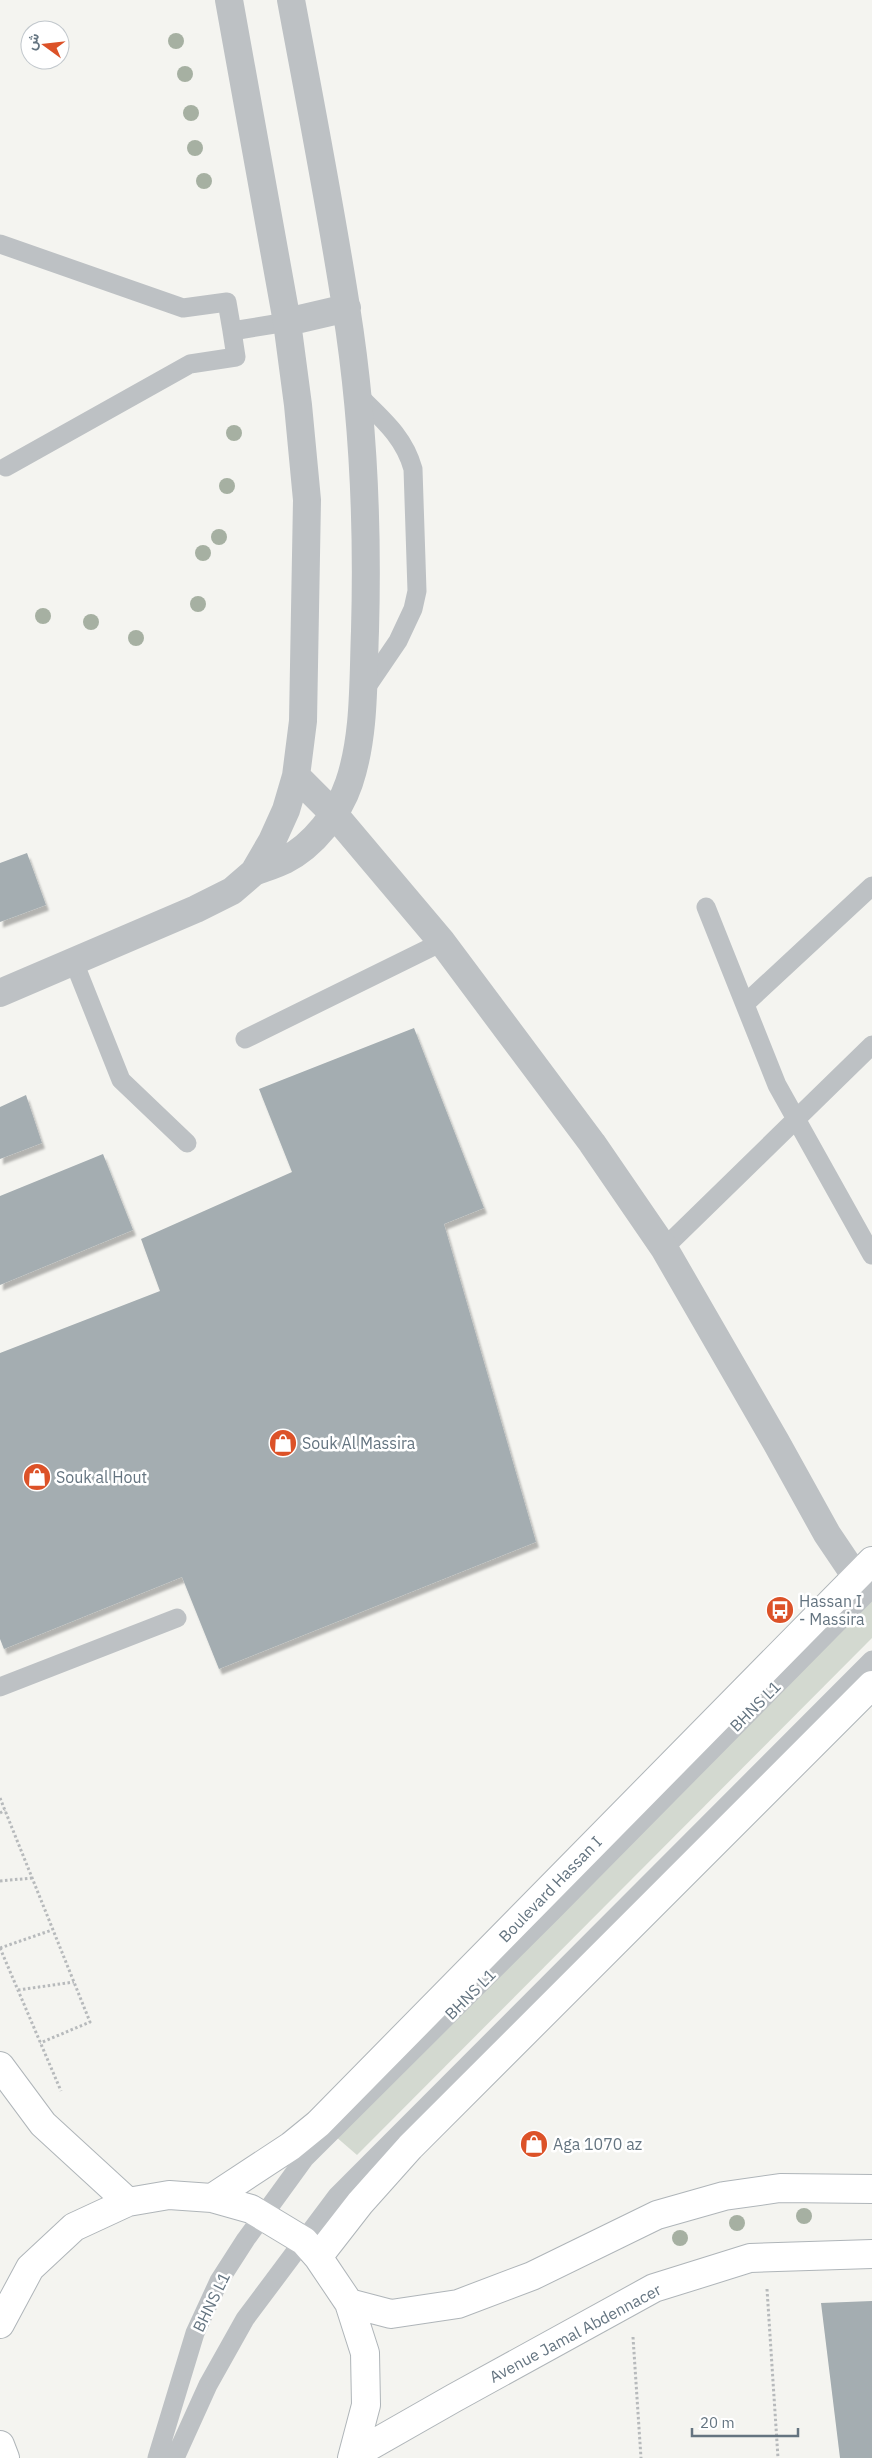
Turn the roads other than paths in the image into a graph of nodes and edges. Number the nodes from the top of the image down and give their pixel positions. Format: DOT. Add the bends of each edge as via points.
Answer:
graph roads {
  1 [pos="229,0"];
  2 [pos="291,0"];
  3 [pos="0,244"];
  4 [pos="347,308"];
  5 [pos="286,322"];
  6 [pos="232,331"];
  7 [pos="357,394"];
  8 [pos="6,467"];
  9 [pos="363,692"];
  10 [pos="296,776"];
  11 [pos="334,814"];
  12 [pos="254,872"];
  13 [pos="872,886"];
  14 [pos="706,907"];
  15 [pos="442,942"];
  16 [pos="74,962"];
  17 [pos="0,993"];
  18 [pos="746,1004"];
  19 [pos="246,1039"];
  20 [pos="872,1045"];
  21 [pos="794,1119"];
  22 [pos="187,1143"];
  23 [pos="664,1248"];
  24 [pos="872,1255"];
  25 [pos="867,1575"];
  26 [pos="177,1618"];
  27 [pos="872,1660"];
  28 [pos="872,1685"];
  29 [pos="0,1687"];
  30 [pos="0,2066"];
  31 [pos="872,2189"];
  32 [pos="212,2198"];
  33 [pos="128,2202"];
  34 [pos="263,2216"];
  35 [pos="311,2249"];
  36 [pos="872,2254"];
  37 [pos="350,2303"];
  38 [pos="0,2319"];
  39 [pos="0,2445"];
  40 [pos="353,2456"];
  41 [pos="5,2458"];
  42 [pos="157,2458"];
  43 [pos="175,2458"];
  1 -- 5 [label="street"];
  2 -- 4 [label="street"];
  3 -- 6 [label="lane" via="183,308 227,302"];
  4 -- 5 [label="street"];
  4 -- 7 [label="street"];
  5 -- 6 [label="lane"];
  5 -- 10 [label="street" via="307,500 303,712"];
  6 -- 8 [label="lane" via="236,357 190,364"];
  7 -- 9 [label="street" via="365,539"];
  7 -- 9 [label="lane" via="403,442 409,455 413,469 417,591 407,625"];
  9 -- 11 [label="street" via="353,768"];
  10 -- 11 [label="street"];
  10 -- 12 [label="street" via="286,810"];
  11 -- 12 [label="street" via="313,839 286,860"];
  11 -- 15 [label="street"];
  12 -- 16 [label="street" via="232,891"];
  13 -- 18 [label="lane"];
  14 -- 18 [label="lane"];
  15 -- 19 [label="lane"];
  15 -- 23 [label="street" via="586,1135"];
  16 -- 17 [label="street"];
  16 -- 22 [label="lane" via="121,1080"];
  18 -- 21 [label="lane" via="777,1085"];
  20 -- 21 [label="lane"];
  21 -- 23 [label="lane"];
  21 -- 24 [label="lane"];
  23 -- 25 [label="street" via="828,1534"];
  25 -- 32 [label="main road, Boulevard Hassan I" via="318,2124 291,2146"];
  25 -- 34 [label="lane, BHNS L1" via="554,1910 305,2158"];
  26 -- 29 [label="lane"];
  27 -- 35 [label="lane" via="337,2196"];
  28 -- 35 [label="main road"];
  30 -- 33 [label="main road" via="43,2124"];
  31 -- 37 [label="main road" via="780,2188 724,2196 657,2215 532,2276 458,2304 391,2314"];
  32 -- 33 [label="main road" via="170,2195"];
  32 -- 34 [label="main road" via="251,2209"];
  33 -- 38 [label="main road" via="74,2227 30,2268"];
  34 -- 35 [label="main road"];
  34 -- 42 [label="lane, BHNS L1" via="219,2281 195,2334"];
  35 -- 37 [label="main road"];
  35 -- 43 [label="lane" via="245,2319 208,2385"];
  36 -- 40 [label="main road, Avenue Jamal Abdennacer" via="750,2258 654,2288"];
  37 -- 40 [label="main road" via="365,2353 366,2405"];
  39 -- 41 [label="main road"];
}
